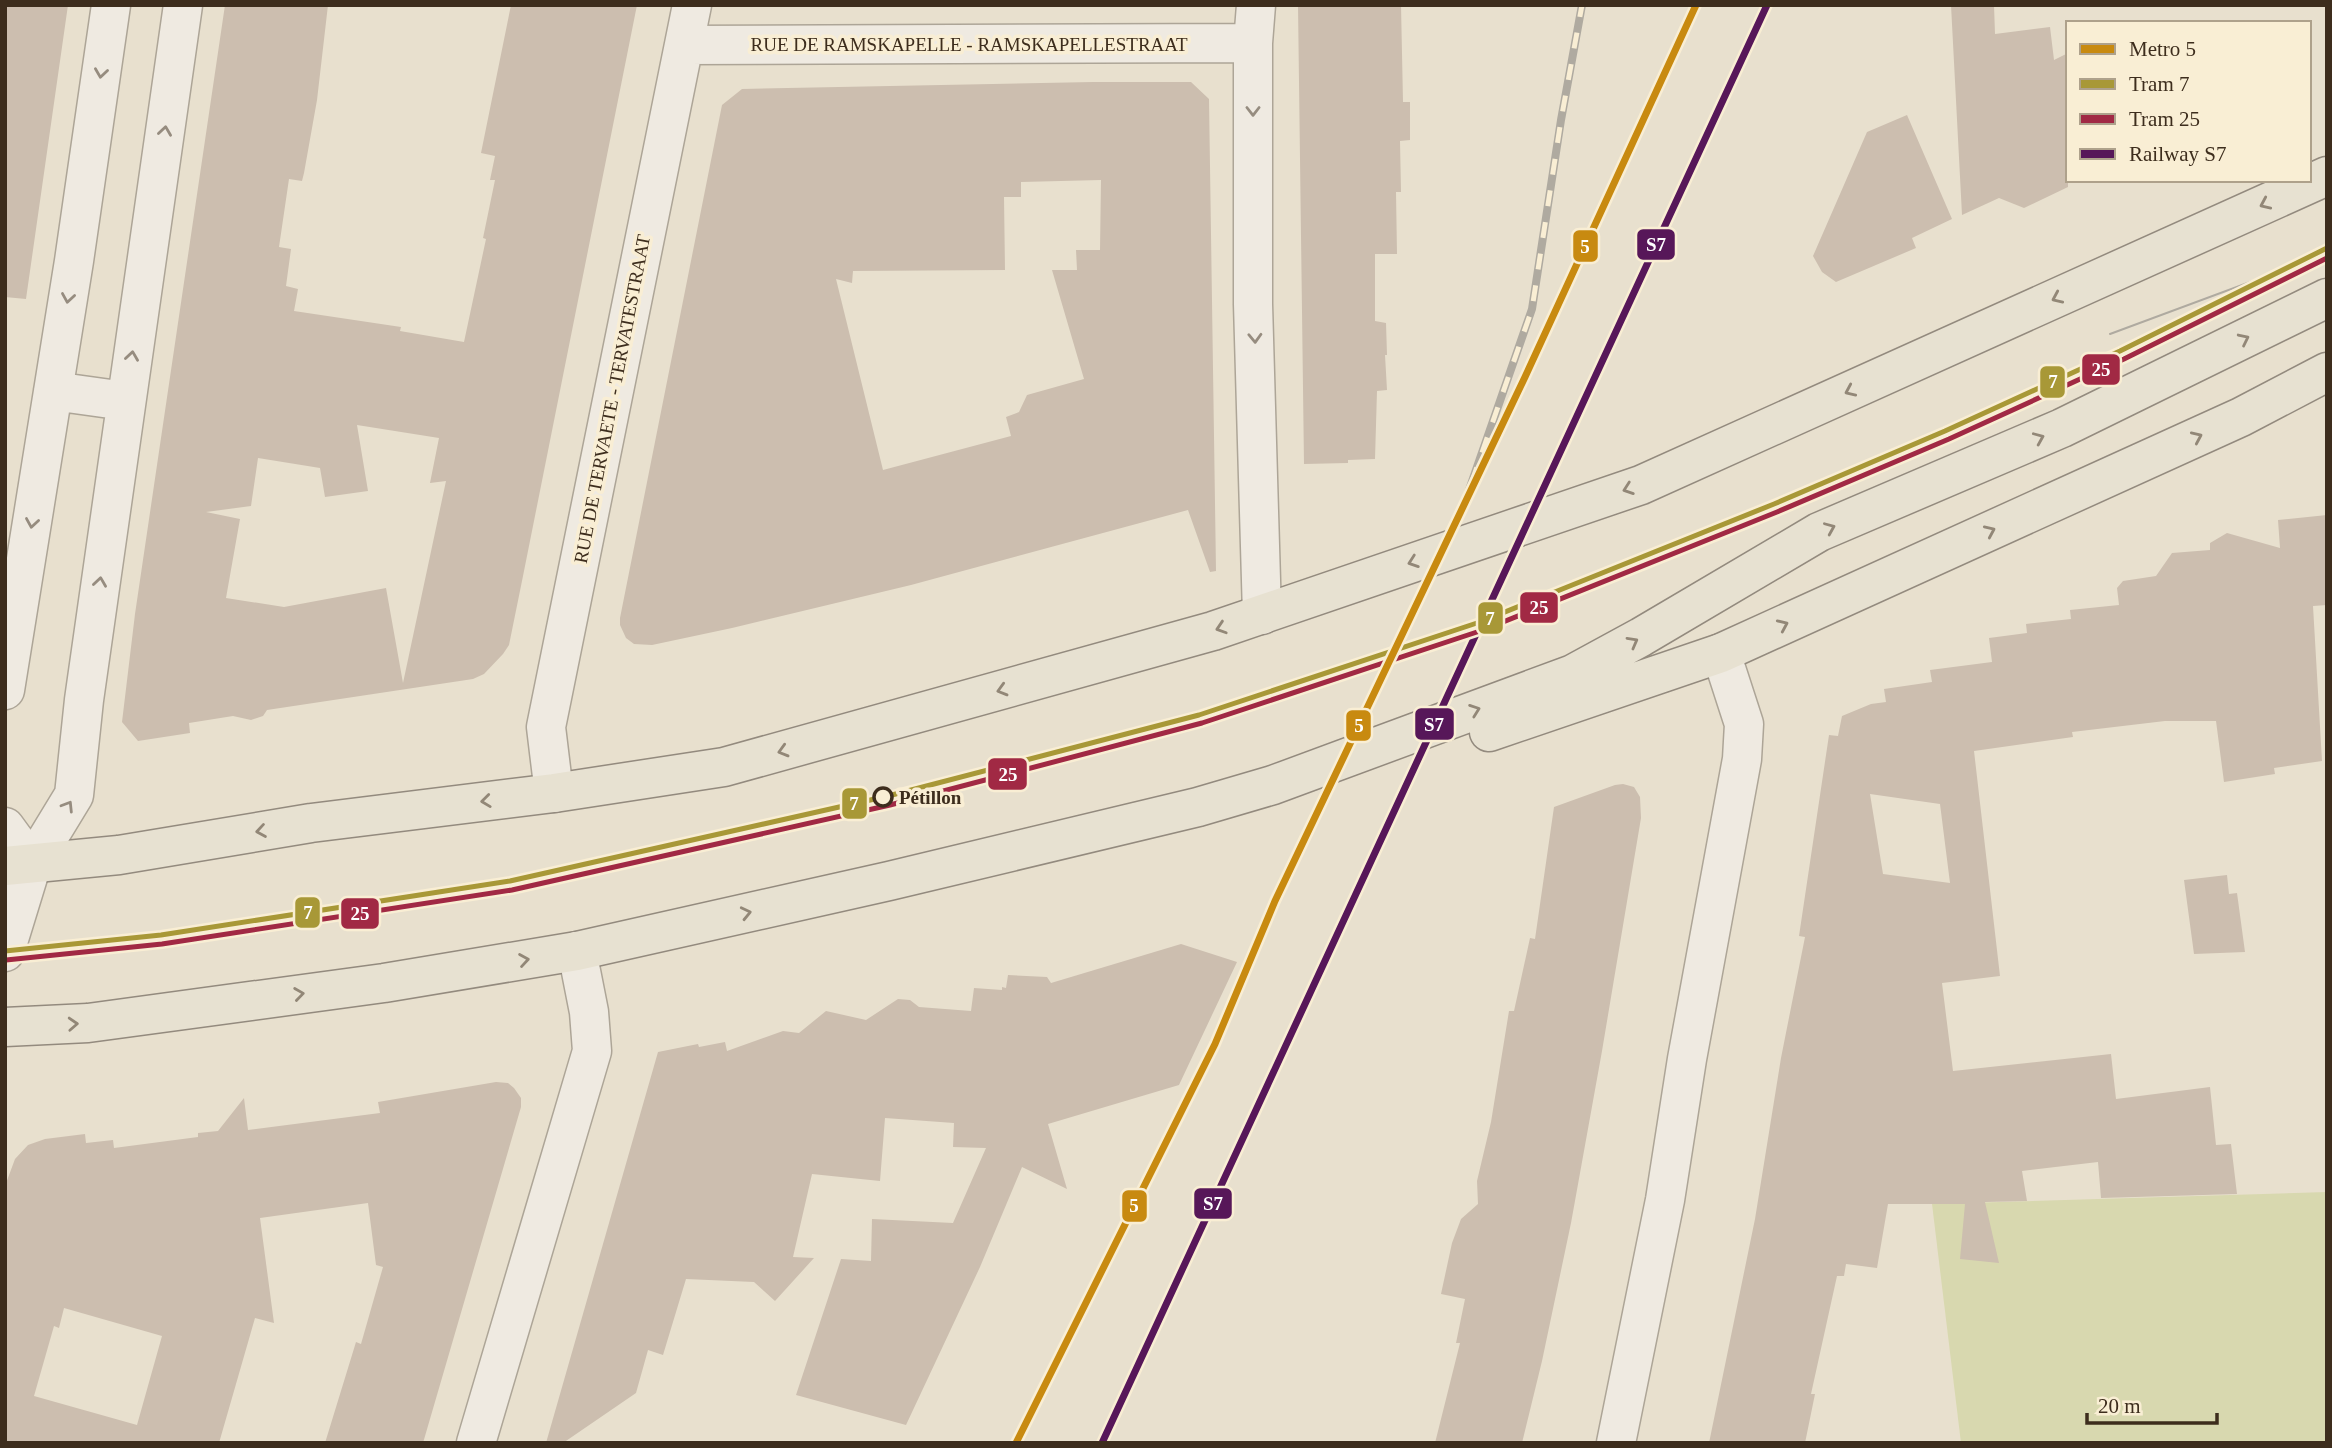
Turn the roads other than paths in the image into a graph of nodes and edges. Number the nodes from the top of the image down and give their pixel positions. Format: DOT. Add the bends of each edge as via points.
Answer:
graph roads {
  1 [pos="111,5"];
  2 [pos="183,5"];
  3 [pos="692,5"];
  4 [pos="1256,5"];
  5 [pos="1254,43"];
  6 [pos="684,45"];
  7 [pos="2327,176"];
  8 [pos="2327,298"];
  9 [pos="2327,372"];
  10 [pos="53,391"];
  11 [pos="125,401"];
  12 [pos="1262,615"];
  13 [pos="1721,653"];
  14 [pos="5,690"];
  15 [pos="1273,785"];
  16 [pos="554,793"];
  17 [pos="5,827"];
  18 [pos="18,865"];
  19 [pos="577,951"];
  20 [pos="5,952"];
  21 [pos="5,1027"];
  22 [pos="476,1443"];
  23 [pos="1616,1443"];
  1 -- 10 [label="street, one-way"];
  11 -- 2 [label="street, one-way"];
  3 -- 6 [label="street, RUE DE TERVAETE - TERVATESTRAAT"];
  4 -- 5 [label="street"];
  5 -- 6 [label="street, RUE DE RAMSKAPELLE - RAMSKAPELLESTRAAT"];
  5 -- 12 [label="street, one-way" via="1254,304"];
  6 -- 16 [label="street, RUE DE TERVAETE - TERVATESTRAAT" via="546,727"];
  7 -- 12 [label="main road, one-way" via="1641,485"];
  15 -- 8 [label="main road, one-way" via="1573,674 1819,532 2062,428"];
  13 -- 9 [label="main road, one-way" via="2241,417"];
  10 -- 11 [label="street"];
  10 -- 14 [label="street, one-way"];
  18 -- 11 [label="street, one-way" via="74,795"];
  12 -- 16 [label="main road, one-way" via="724,767"];
  13 -- 15 [label="main road" via="1310,791"];
  13 -- 23 [label="street" via="1744,724 1742,759 1665,1200"];
  19 -- 15 [label="main road, one-way" via="889,881"];
  16 -- 18 [label="main road, one-way" via="311,823 119,855"];
  17 -- 18 [label="street"];
  18 -- 20 [label="street"];
  21 -- 19 [label="main road, one-way" via="102,1021 384,983"];
  19 -- 22 [label="street" via="592,1051"];
}
